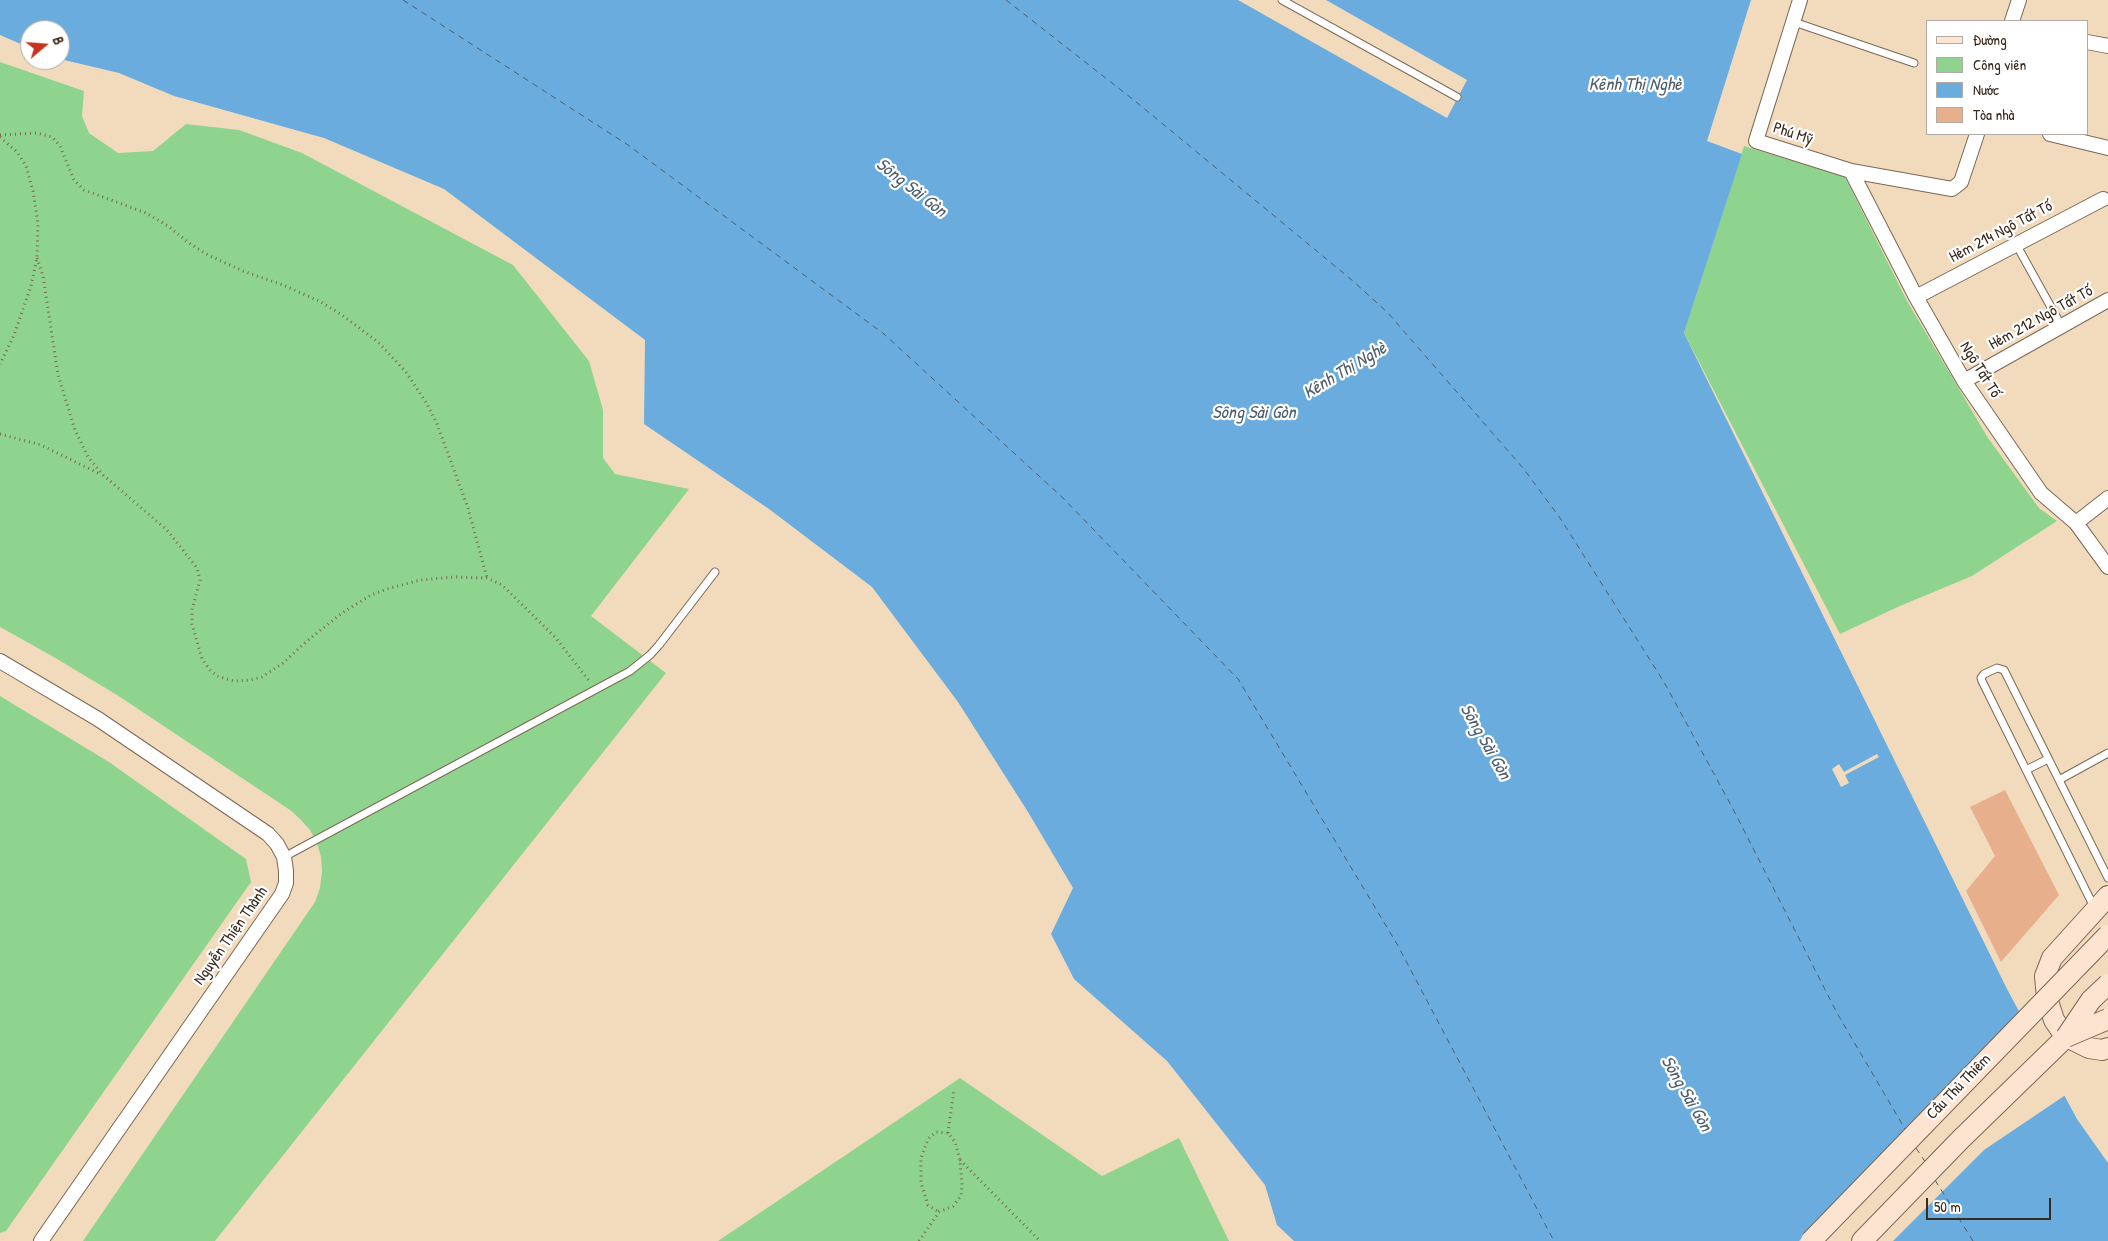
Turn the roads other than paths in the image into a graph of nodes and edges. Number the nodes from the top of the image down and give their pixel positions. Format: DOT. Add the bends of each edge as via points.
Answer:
graph roads {
  1 [pos="1282,0"];
  2 [pos="1800,0"];
  3 [pos="2019,0"];
  4 [pos="2012,20"];
  5 [pos="1794,22"];
  6 [pos="2088,42"];
  7 [pos="2108,46"];
  8 [pos="1914,63"];
  9 [pos="1457,97"];
  10 [pos="1977,135"];
  11 [pos="2054,135"];
  12 [pos="2107,148"];
  13 [pos="1851,171"];
  14 [pos="2103,199"];
  15 [pos="2016,244"];
  16 [pos="1916,296"];
  17 [pos="2108,300"];
  18 [pos="2062,326"];
  19 [pos="1964,381"];
  20 [pos="2108,498"];
  21 [pos="2076,523"];
  22 [pos="2108,567"];
  23 [pos="715,572"];
  24 [pos="0,661"];
  25 [pos="2108,754"];
  26 [pos="2048,759"];
  27 [pos="2026,770"];
  28 [pos="2059,780"];
  29 [pos="284,857"];
  30 [pos="2108,878"];
  31 [pos="2102,903"];
  32 [pos="2108,935"];
  33 [pos="2108,984"];
  34 [pos="2108,1018"];
  35 [pos="2066,1037"];
  36 [pos="2108,1048"];
  37 [pos="41,1241"];
  38 [pos="1811,1241"];
  39 [pos="1862,1241"];
  1 -- 9 [label="lane"];
  2 -- 5 [label="street, Phú Mỹ"];
  3 -- 4 [label="street"];
  5 -- 8 [label="lane"];
  5 -- 13 [label="street, Phú Mỹ" via="1756,141"];
  6 -- 7 [label="street"];
  10 -- 13 [label="street, Phú Mỹ" via="1961,182 1952,189"];
  11 -- 12 [label="street"];
  13 -- 16 [label="street, Ngô Tất Tố"];
  14 -- 15 [label="street, Hẻm 214 Ngô Tất Tố"];
  15 -- 16 [label="street, Hẻm 214 Ngô Tất Tố"];
  15 -- 18 [label="lane"];
  16 -- 19 [label="street, Ngô Tất Tố"];
  17 -- 18 [label="street, Hẻm 212 Ngô Tất Tố"];
  18 -- 19 [label="street, Hẻm 212 Ngô Tất Tố"];
  19 -- 21 [label="street, Ngô Tất Tố" via="2041,493"];
  20 -- 21 [label="street"];
  21 -- 22 [label="street, Ngô Tất Tố"];
  23 -- 29 [label="lane" via="650,655 630,670"];
  24 -- 29 [label="street, Nguyễn Thiện Thành" via="98,719 268,834"];
  25 -- 28 [label="lane"];
  26 -- 27 [label="lane"];
  26 -- 27 [label="lane" via="2004,670 1996,668 1981,679"];
  26 -- 28 [label="lane"];
  27 -- 31 [label="lane"];
  28 -- 30 [label="lane"];
  29 -- 37 [label="street, Nguyễn Thiện Thành" via="286,883 282,894"];
  31 -- 36 [label="main road" via="2052,958 2045,976 2054,1020 2066,1036 2088,1048"];
  32 -- 38 [label="main road, Cầu Thủ Thiêm, bridge"];
  33 -- 35 [label="main road, bridge" via="2091,1000"];
  34 -- 35 [label="main road, bridge"];
  35 -- 39 [label="main road"];
}
